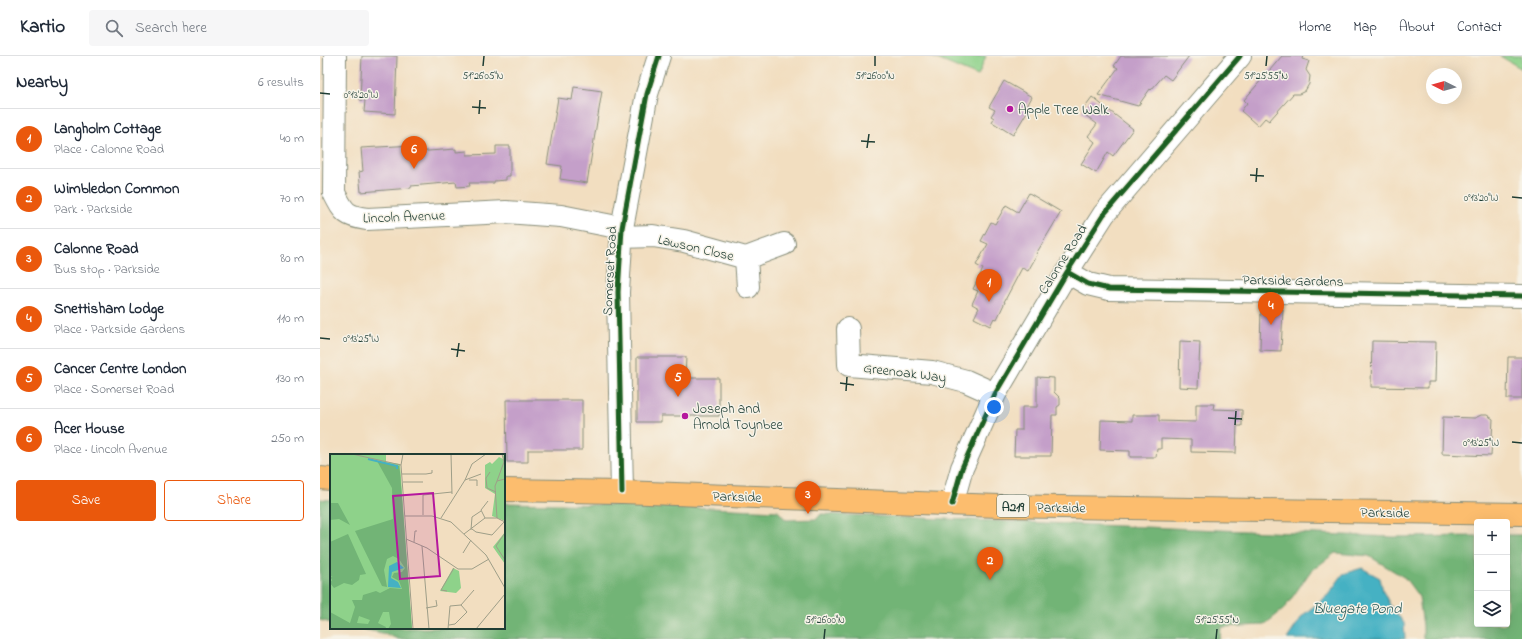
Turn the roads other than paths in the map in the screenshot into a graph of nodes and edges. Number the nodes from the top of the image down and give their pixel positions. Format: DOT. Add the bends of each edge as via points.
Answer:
graph roads {
  1 [pos="335,56"];
  2 [pos="659,56"];
  3 [pos="1240,56"];
  4 [pos="622,232"];
  5 [pos="784,244"];
  6 [pos="746,258"];
  7 [pos="1067,272"];
  8 [pos="748,287"];
  9 [pos="1522,296"];
  10 [pos="848,328"];
  11 [pos="995,394"];
  12 [pos="320,478"];
  13 [pos="330,479"];
  14 [pos="505,490"];
  15 [pos="622,492"];
  16 [pos="952,504"];
  17 [pos="1522,514"];
  1 -- 4 [label="street, Lincoln Avenue" via="334,194 342,208 351,216 367,219 506,212 561,216"];
  2 -- 4 [label="street, Somerset Road" via="647,94"];
  3 -- 7 [label="street, Calonne Road" via="1104,214"];
  4 -- 6 [label="street, Lawson Close" via="684,241"];
  4 -- 15 [label="street, Somerset Road" via="618,292"];
  5 -- 6 [label="street, Lawson Close"];
  6 -- 8 [label="street, Lawson Close"];
  7 -- 9 [label="street, Parkside Gardens" via="1088,284 1109,289"];
  7 -- 11 [label="street, Calonne Road"];
  10 -- 11 [label="street, Greenoak Way" via="849,365 932,372 966,381"];
  11 -- 16 [label="street, Calonne Road" via="962,468"];
  12 -- 13 [label="main road"];
  14 -- 15 [label="main road, Parkside / A219"];
  15 -- 16 [label="main road, Parkside / A219"];
  16 -- 17 [label="main road, Parkside / A219"];
}
